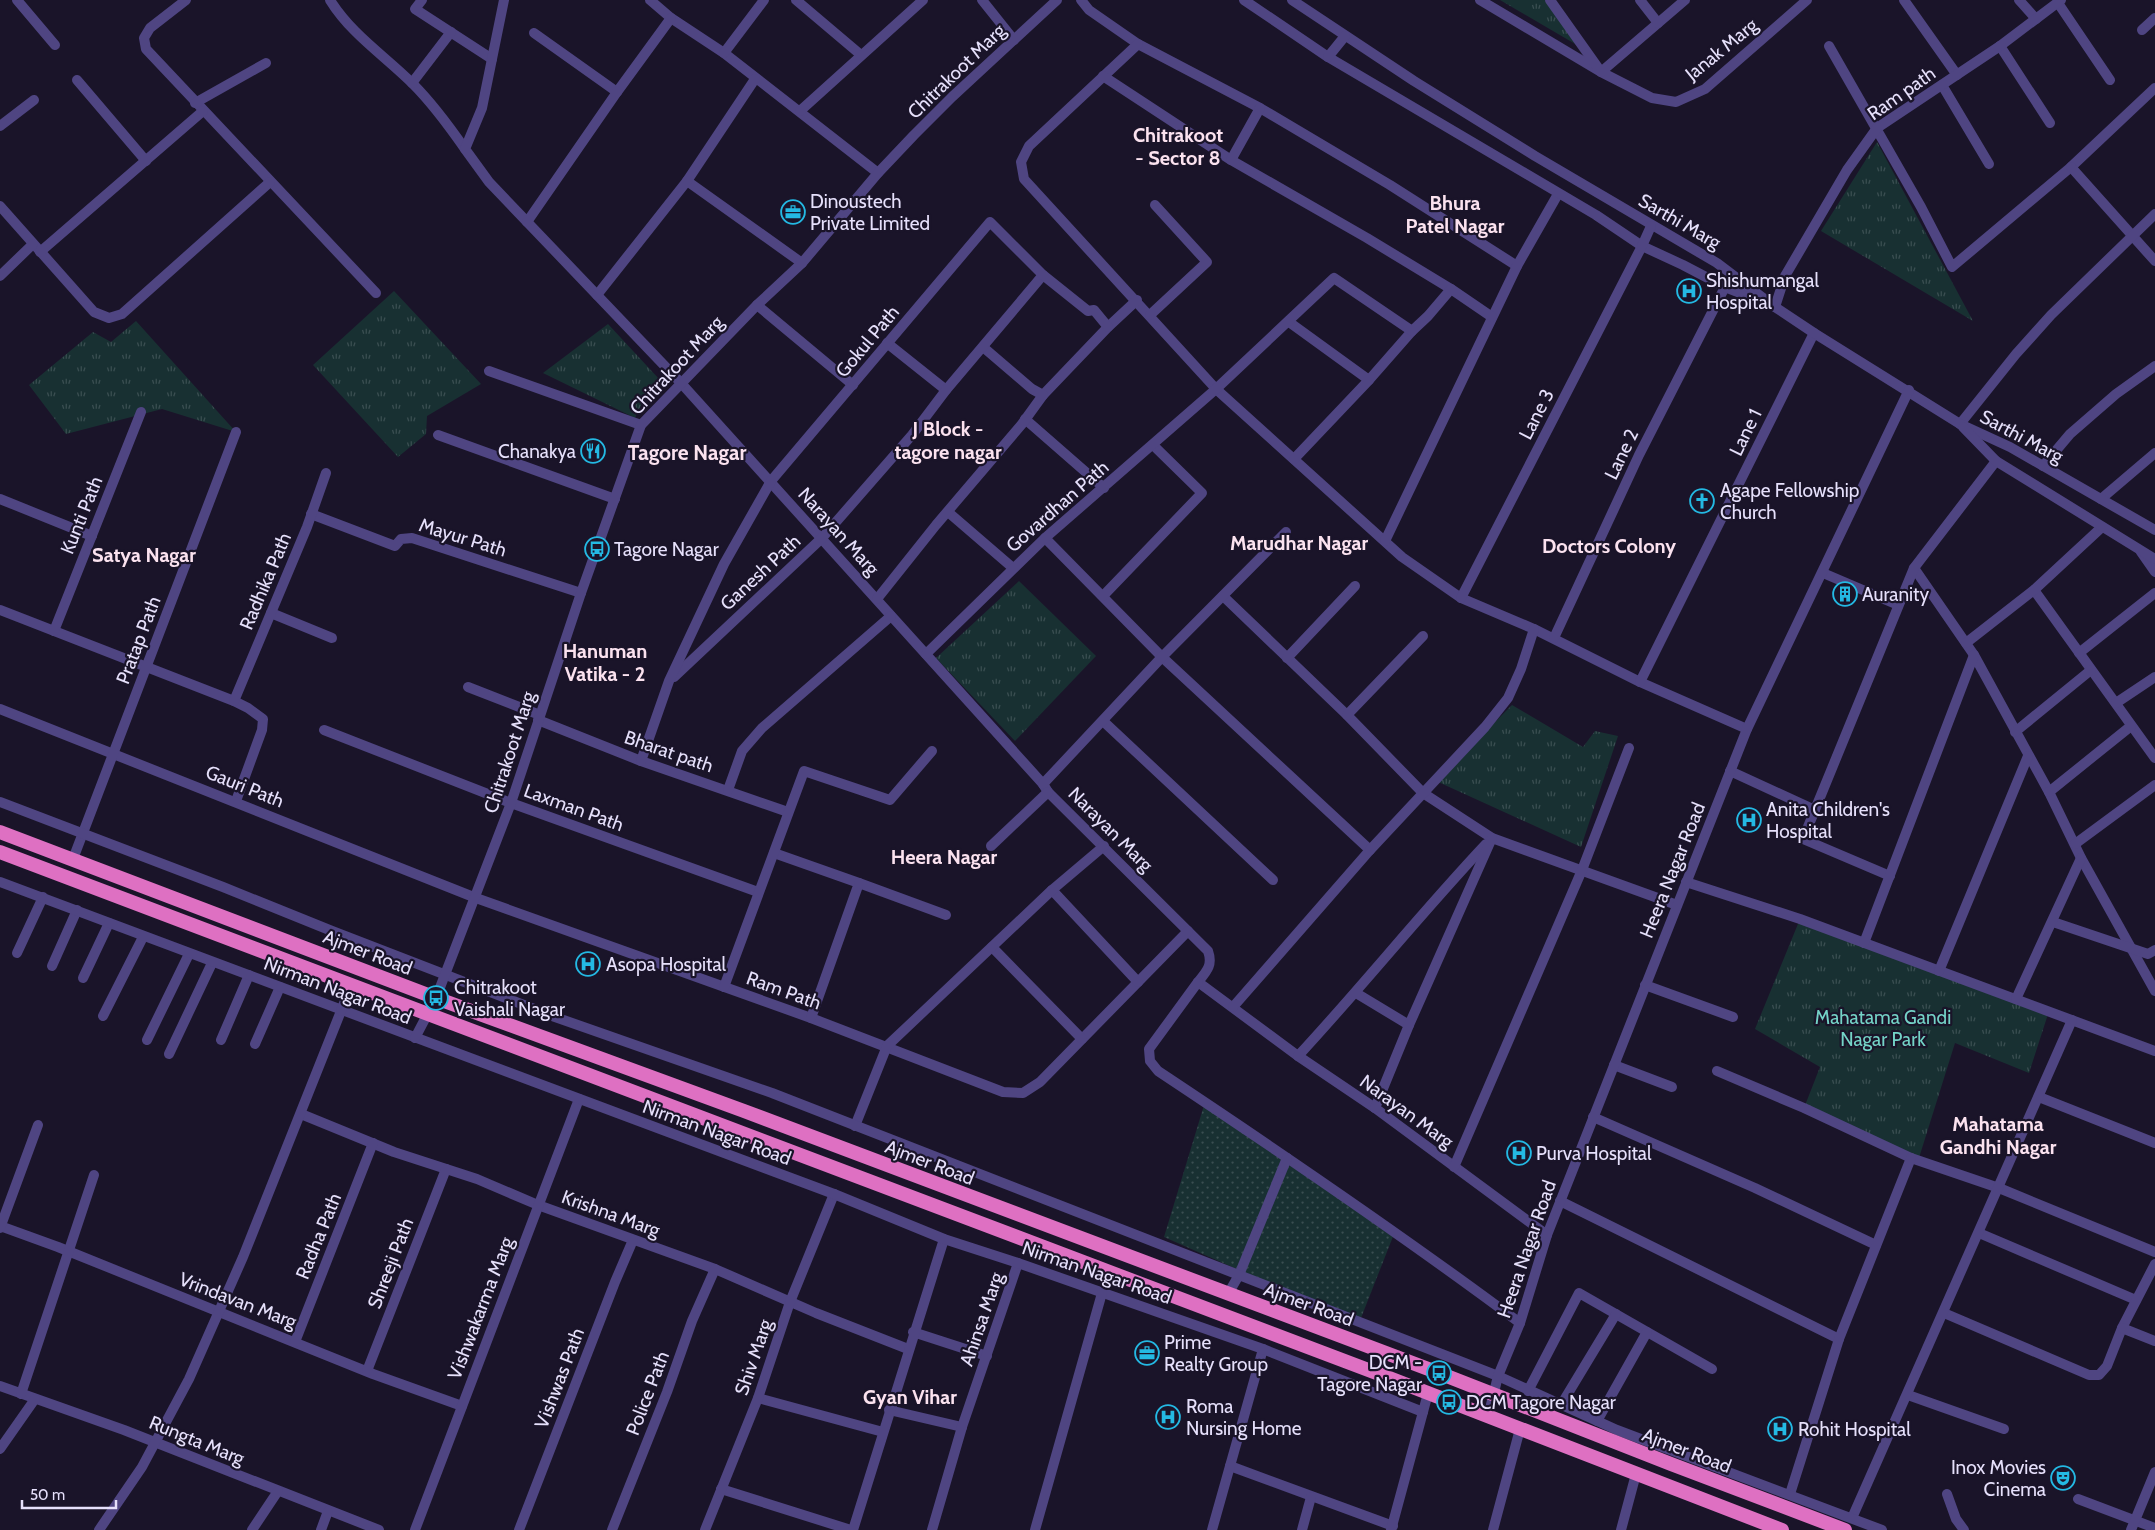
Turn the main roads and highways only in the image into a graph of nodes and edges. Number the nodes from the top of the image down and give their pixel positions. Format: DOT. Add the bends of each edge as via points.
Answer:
graph roads {
  1 [pos="0,832"];
  2 [pos="0,852"];
  3 [pos="1849,1524"];
  4 [pos="1782,1530"];
  1 -- 3 [label="highway, Ajmer Road" via="1494,1394 1671,1464"];
  2 -- 4 [label="highway, Ajmer Road"];
}
